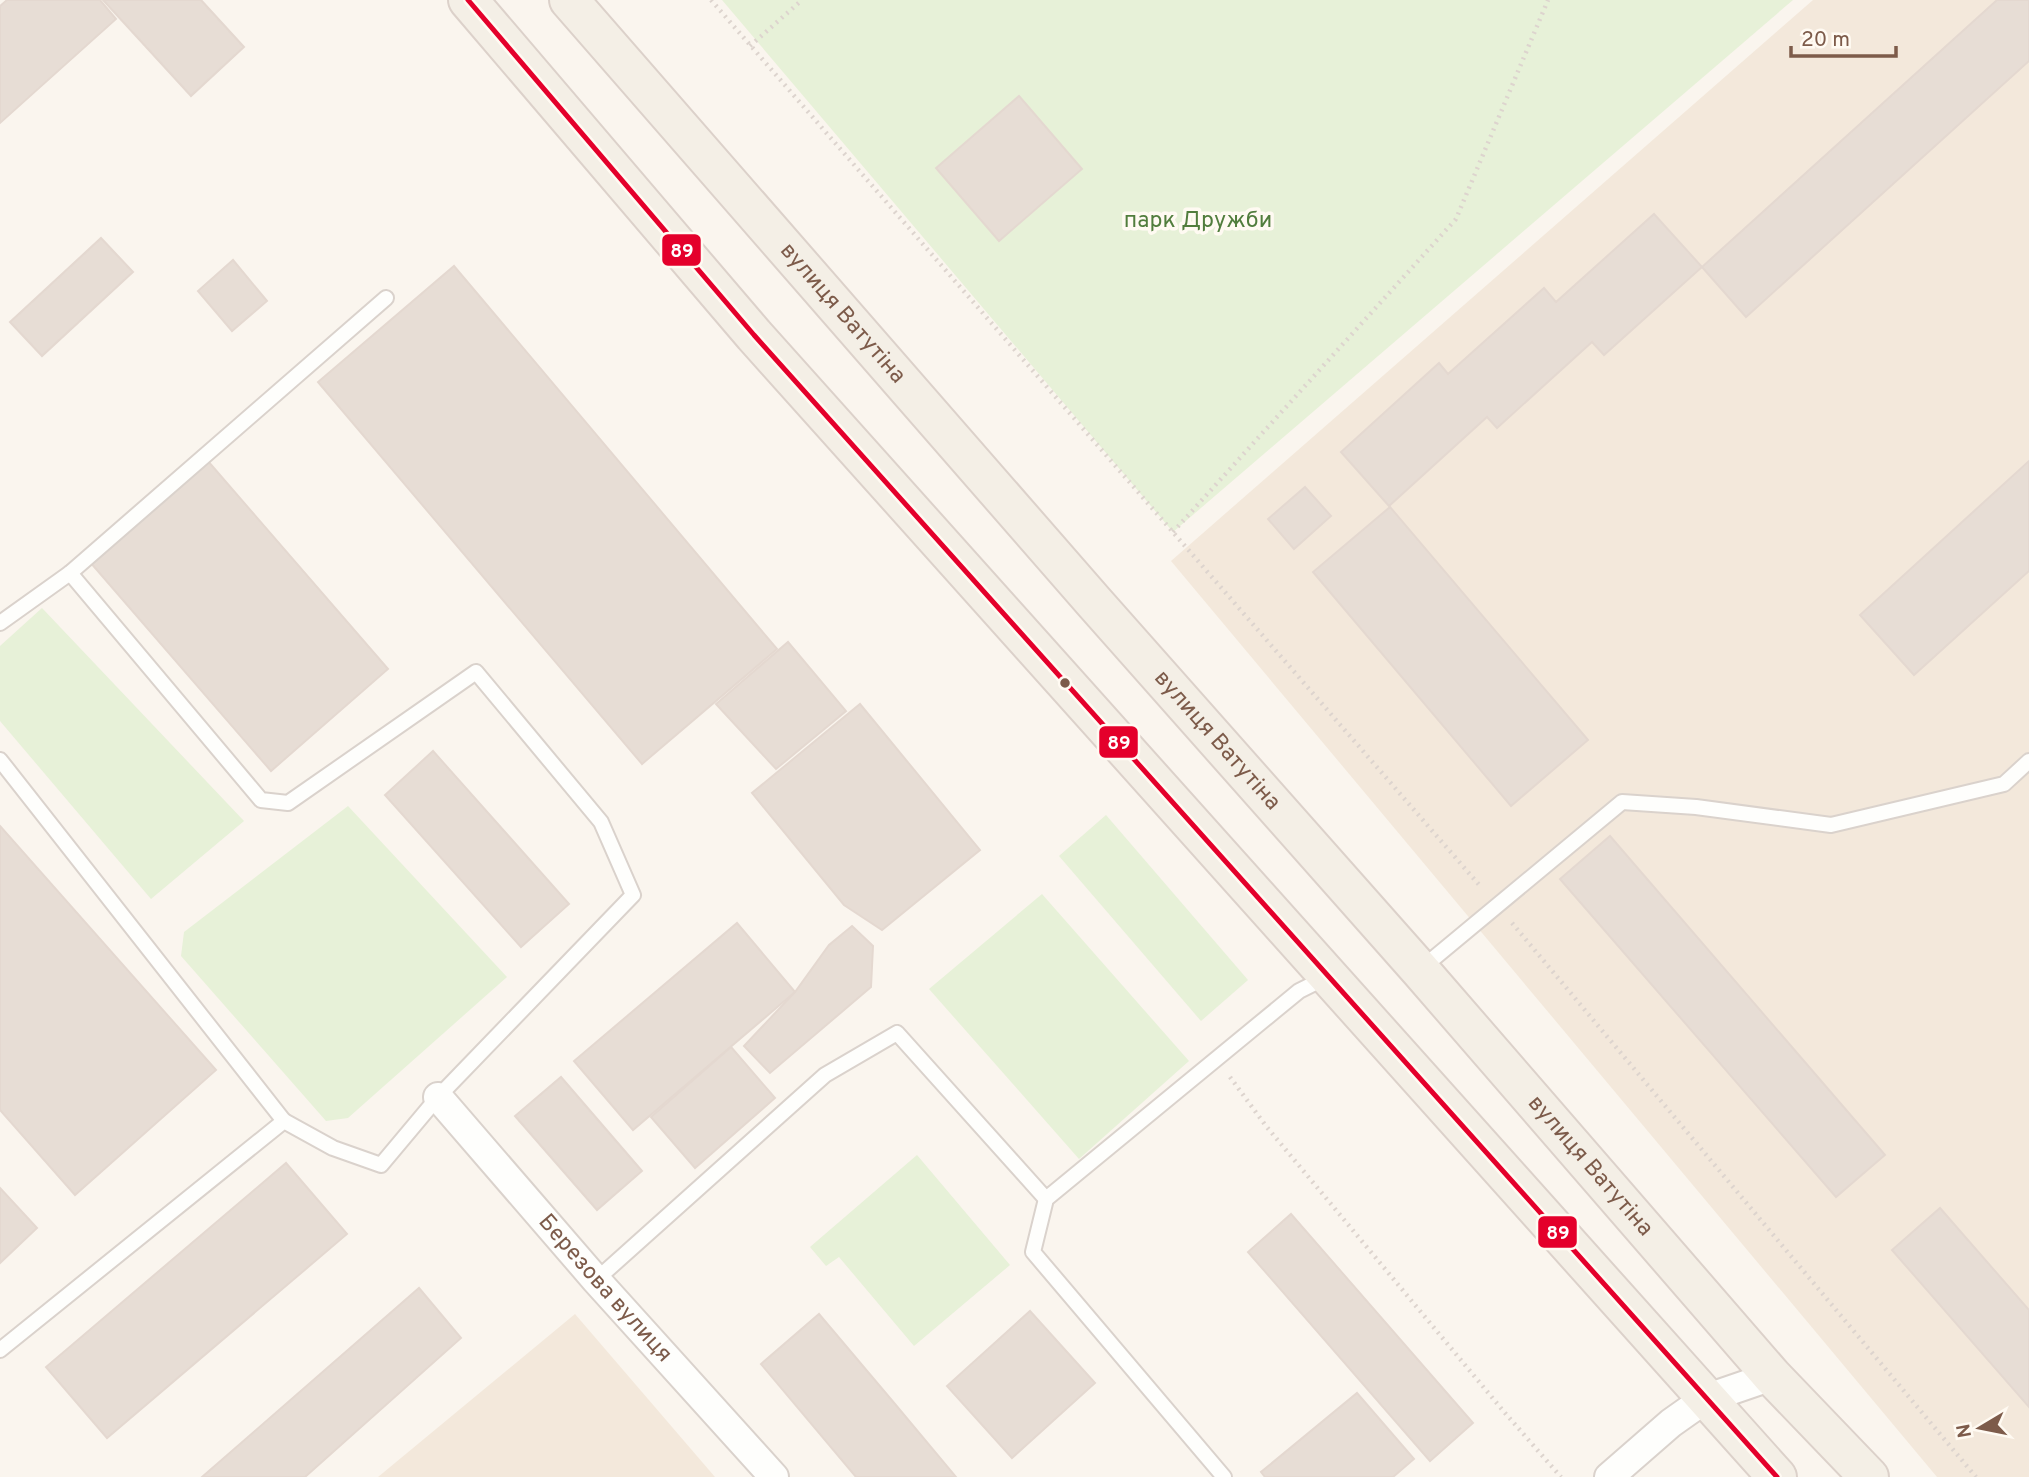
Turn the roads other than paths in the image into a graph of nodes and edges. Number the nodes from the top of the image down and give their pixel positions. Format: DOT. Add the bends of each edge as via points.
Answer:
graph roads {
  1 [pos="468,0"];
  2 [pos="569,0"];
  3 [pos="386,298"];
  4 [pos="70,573"];
  5 [pos="0,623"];
  6 [pos="0,760"];
  7 [pos="2029,761"];
  8 [pos="1420,970"];
  9 [pos="1327,977"];
  10 [pos="438,1097"];
  11 [pos="284,1121"];
  12 [pos="1046,1199"];
  13 [pos="596,1280"];
  14 [pos="0,1349"];
  15 [pos="1772,1376"];
  16 [pos="1705,1399"];
  17 [pos="774,1477"];
  18 [pos="1224,1477"];
  19 [pos="1609,1477"];
  20 [pos="1777,1477"];
  21 [pos="1869,1477"];
  1 -- 9 [label="main road" via="754,335"];
  2 -- 8 [label="main road, вулиця Ватутіна"];
  3 -- 4 [label="lane"];
  4 -- 5 [label="lane"];
  4 -- 10 [label="lane" via="261,800 288,803 476,672 601,822 633,895"];
  6 -- 11 [label="lane"];
  7 -- 8 [label="lane" via="2004,784 1831,825 1622,802"];
  8 -- 15 [label="main road, вулиця Ватутіна"];
  9 -- 12 [label="lane" via="1299,991"];
  9 -- 16 [label="main road"];
  10 -- 11 [label="lane" via="381,1165 333,1148"];
  10 -- 13 [label="street, Березова вулиця"];
  11 -- 14 [label="lane"];
  12 -- 13 [label="lane" via="897,1033 825,1075"];
  12 -- 18 [label="lane" via="1033,1252"];
  13 -- 17 [label="street, Березова вулиця"];
  15 -- 16 [label="street"];
  15 -- 21 [label="main road, вулиця Ватутіна"];
  16 -- 19 [label="street"];
  16 -- 20 [label="main road"];
}
